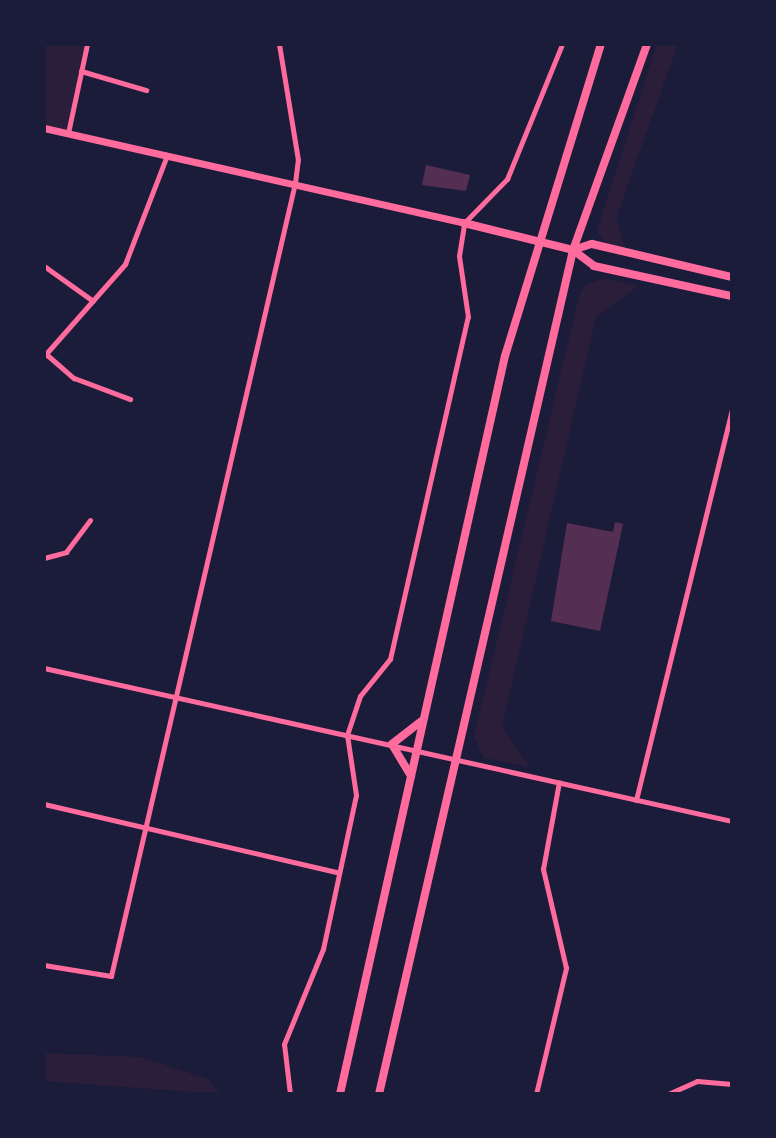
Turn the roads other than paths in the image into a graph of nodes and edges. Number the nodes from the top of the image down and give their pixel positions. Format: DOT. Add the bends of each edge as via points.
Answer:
graph roads {
  1 [pos="87,44"];
  2 [pos="279,44"];
  3 [pos="562,44"];
  4 [pos="601,44"];
  5 [pos="647,44"];
  6 [pos="81,71"];
  7 [pos="146,90"];
  8 [pos="44,128"];
  9 [pos="68,133"];
  10 [pos="167,154"];
  11 [pos="295,183"];
  12 [pos="464,223"];
  13 [pos="535,241"];
  14 [pos="573,250"];
  15 [pos="681,265"];
  16 [pos="44,266"];
  17 [pos="732,277"];
  18 [pos="678,284"];
  19 [pos="732,296"];
  20 [pos="93,301"];
  21 [pos="45,355"];
  22 [pos="130,399"];
  23 [pos="732,409"];
  24 [pos="90,520"];
  25 [pos="44,558"];
  26 [pos="44,668"];
  27 [pos="177,696"];
  28 [pos="425,715"];
  29 [pos="347,735"];
  30 [pos="392,744"];
  31 [pos="418,749"];
  32 [pos="456,758"];
  33 [pos="412,776"];
  34 [pos="559,782"];
  35 [pos="636,800"];
  36 [pos="44,804"];
  37 [pos="732,821"];
  38 [pos="144,826"];
  39 [pos="336,872"];
  40 [pos="44,965"];
  41 [pos="732,1084"];
  42 [pos="290,1094"];
  43 [pos="340,1094"];
  44 [pos="379,1094"];
  45 [pos="536,1094"];
  46 [pos="668,1094"];
  1 -- 6 [label="street"];
  2 -- 11 [label="street" via="298,160"];
  3 -- 12 [label="street" via="507,179"];
  4 -- 13 [label="main road"];
  5 -- 14 [label="main road"];
  6 -- 7 [label="street"];
  6 -- 9 [label="street"];
  8 -- 9 [label="street"];
  9 -- 10 [label="street"];
  10 -- 11 [label="street"];
  10 -- 20 [label="street" via="125,264"];
  11 -- 12 [label="street"];
  11 -- 27 [label="street"];
  12 -- 13 [label="main road"];
  12 -- 29 [label="street" via="459,256 467,321 390,659 360,696"];
  13 -- 14 [label="main road"];
  13 -- 28 [label="main road"];
  14 -- 15 [label="main road" via="592,244"];
  14 -- 18 [label="main road" via="594,266"];
  14 -- 32 [label="main road"];
  15 -- 17 [label="main road"];
  15 -- 18 [label="main road"];
  16 -- 20 [label="street"];
  18 -- 19 [label="main road"];
  20 -- 21 [label="street"];
  21 -- 22 [label="street" via="74,378"];
  23 -- 35 [label="street"];
  24 -- 25 [label="street" via="66,552"];
  26 -- 27 [label="street"];
  27 -- 29 [label="street"];
  27 -- 38 [label="street"];
  28 -- 30 [label="main road" via="413,734"];
  28 -- 31 [label="main road"];
  29 -- 30 [label="street"];
  29 -- 39 [label="street" via="356,795"];
  30 -- 31 [label="street"];
  30 -- 33 [label="main road"];
  31 -- 32 [label="street"];
  31 -- 33 [label="main road"];
  32 -- 34 [label="street"];
  32 -- 44 [label="main road"];
  33 -- 43 [label="main road"];
  34 -- 35 [label="street"];
  34 -- 45 [label="street" via="543,869 566,968"];
  35 -- 37 [label="street"];
  36 -- 38 [label="street"];
  38 -- 39 [label="street"];
  38 -- 40 [label="street" via="111,976"];
  39 -- 42 [label="street" via="323,949 284,1044"];
  41 -- 46 [label="street" via="697,1081"];
}
